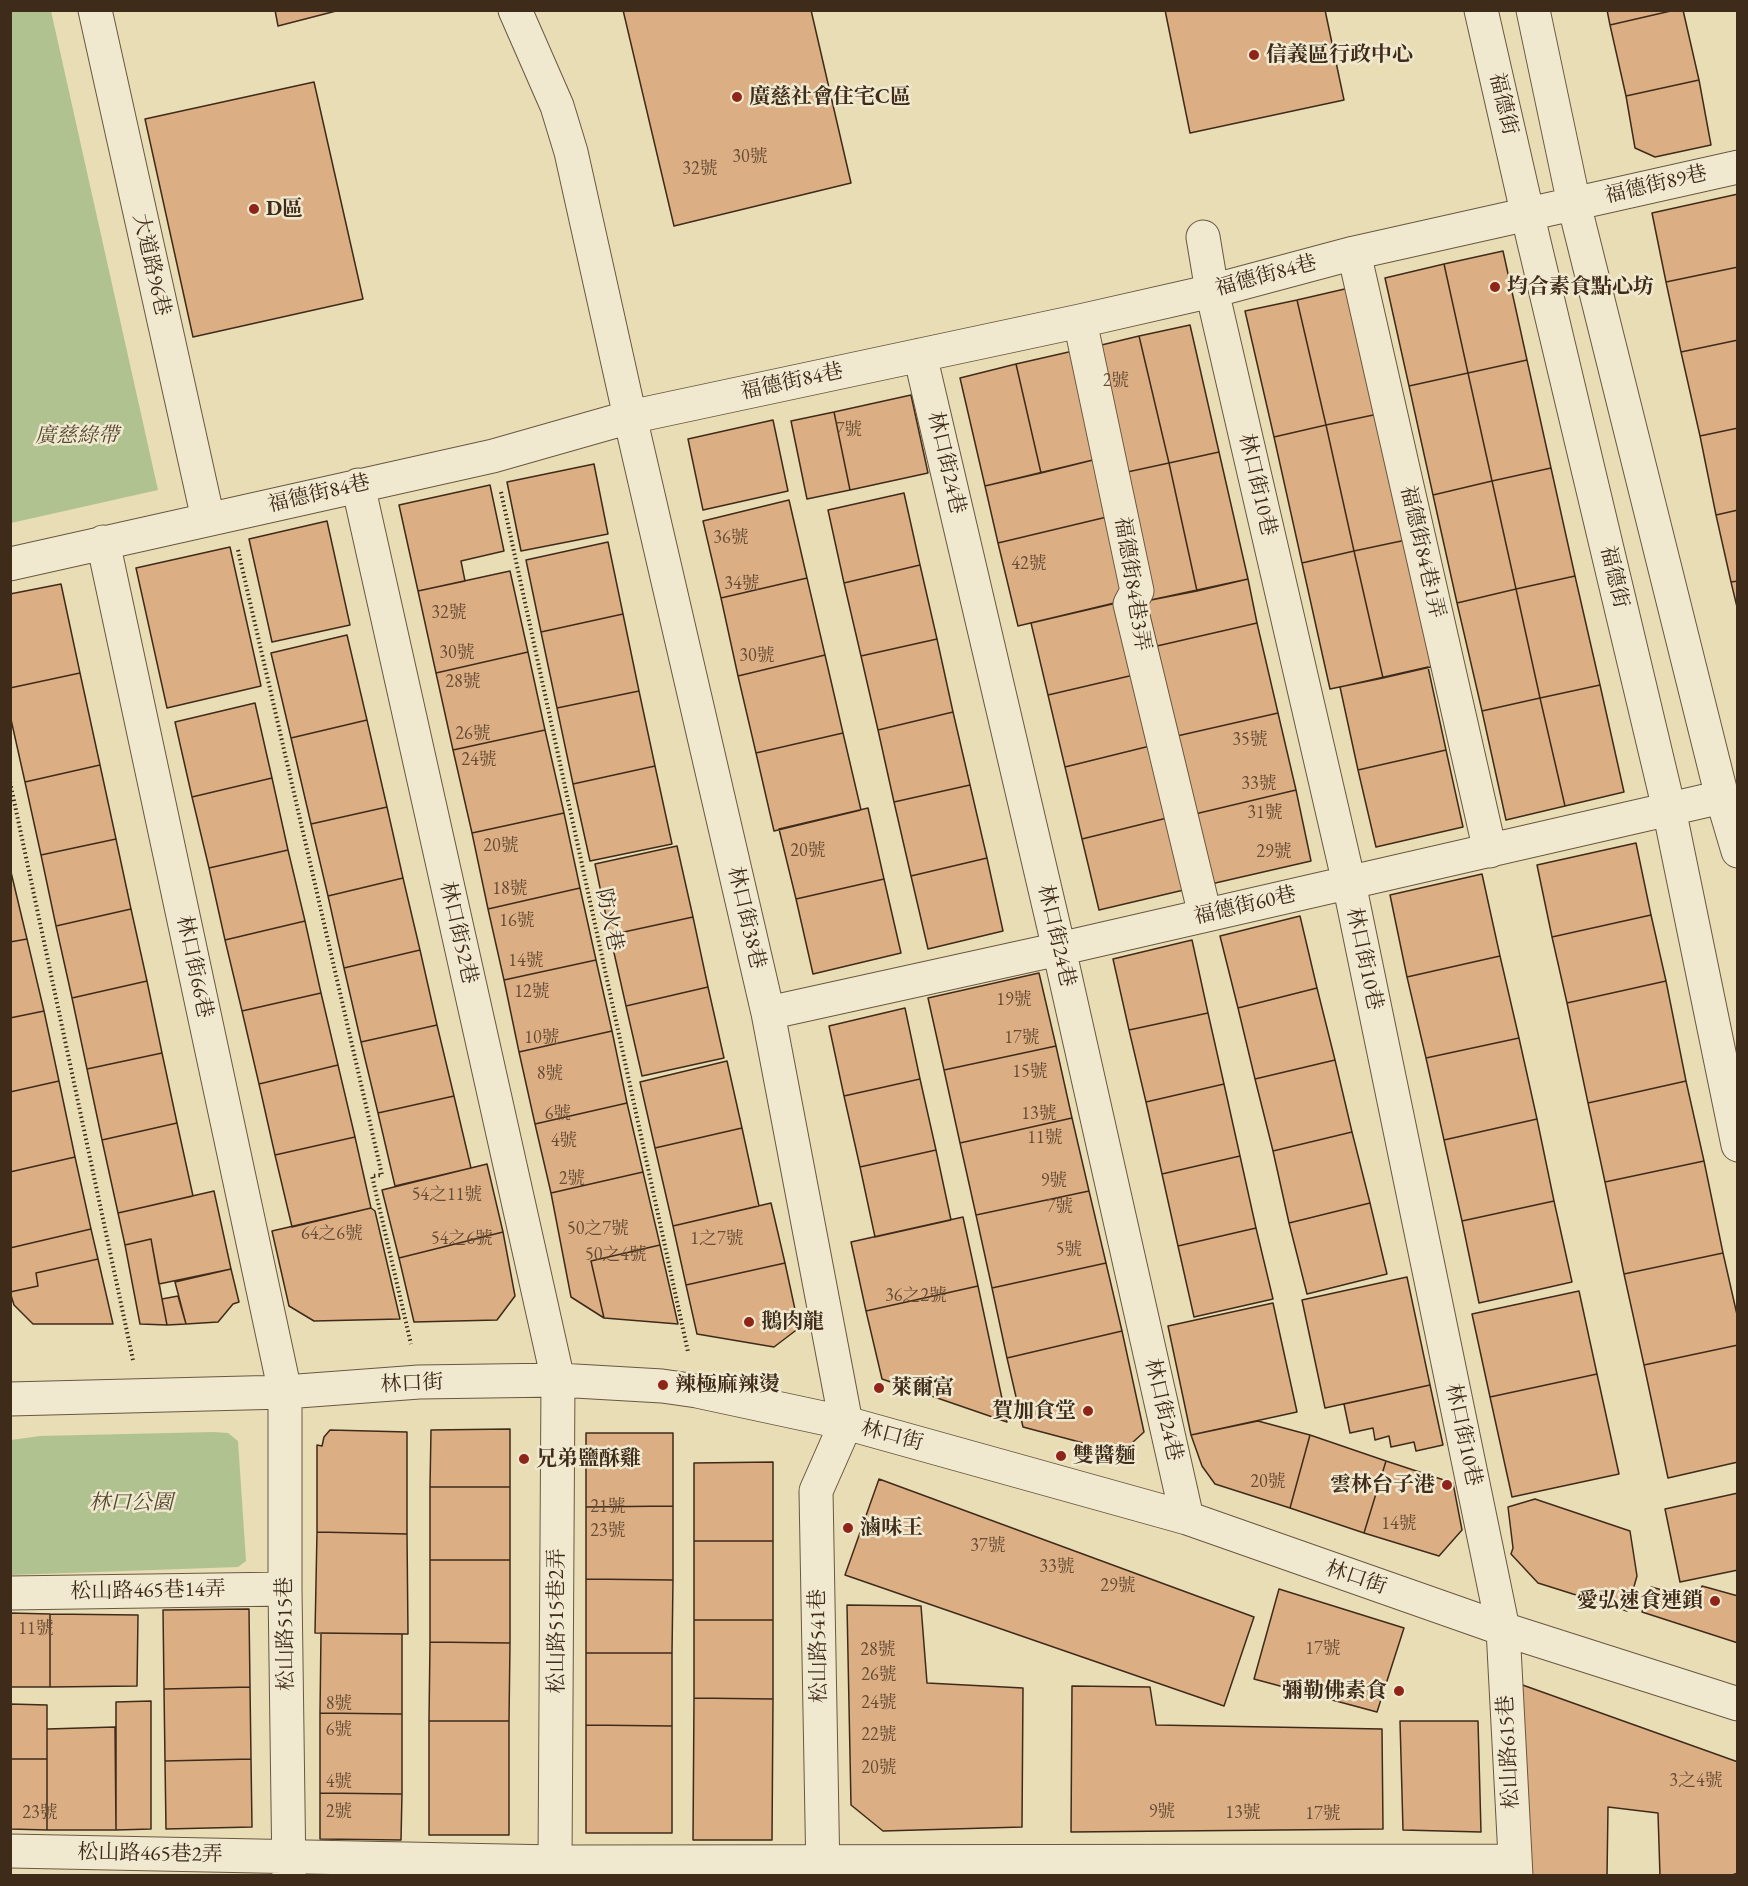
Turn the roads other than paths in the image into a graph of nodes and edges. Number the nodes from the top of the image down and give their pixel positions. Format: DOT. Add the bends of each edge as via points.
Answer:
graph roads {
  1 [pos="95,10"];
  2 [pos="515,10"];
  3 [pos="1481,10"];
  4 [pos="1533,10"];
  5 [pos="1737,167"];
  6 [pos="1574,204"];
  7 [pos="1528,214"];
  8 [pos="1203,237"];
  9 [pos="1354,253"];
  10 [pos="1212,291"];
  11 [pos="1080,321"];
  12 [pos="920,355"];
  13 [pos="630,417"];
  14 [pos="358,485"];
  15 [pos="219,517"];
  16 [pos="104,542"];
  17 [pos="10,564"];
  18 [pos="1722,797"];
  19 [pos="1669,809"];
  20 [pos="1737,850"];
  21 [pos="1490,851"];
  22 [pos="1349,883"];
  23 [pos="1205,915"];
  24 [pos="1059,950"];
  25 [pos="768,1013"];
  26 [pos="1737,1145"];
  27 [pos="558,1380"];
  28 [pos="285,1392"];
  29 [pos="10,1399"];
  30 [pos="846,1423"];
  31 [pos="1187,1518"];
  32 [pos="285,1589"];
  33 [pos="10,1593"];
  34 [pos="1503,1629"];
  35 [pos="1737,1704"];
  36 [pos="10,1851"];
  37 [pos="555,1862"];
  38 [pos="289,1867"];
  39 [pos="1516,1868"];
  40 [pos="823,1869"];
  1 -- 15 [label="street, 大道路96巷"];
  2 -- 13 [label="street, 林口街38巷" via="557,106 571,152"];
  3 -- 7 [label="street, 福德街"];
  4 -- 6 [label="street"];
  5 -- 6 [label="street, 福德街89巷"];
  6 -- 7 [label="street, 福德街84巷"];
  6 -- 18 [label="street"];
  7 -- 9 [label="street, 福德街84巷"];
  7 -- 19 [label="street, 福德街"];
  8 -- 10 [label="street, 林口街10巷"];
  9 -- 10 [label="street, 福德街84巷"];
  9 -- 21 [label="street, 福德街84巷1弄"];
  10 -- 11 [label="street, 福德街84巷"];
  10 -- 22 [label="street, 林口街10巷"];
  11 -- 12 [label="street, 福德街84巷"];
  11 -- 23 [label="street, 福德街84巷3弄" via="1137,591 1130,604"];
  12 -- 13 [label="street, 福德街84巷"];
  12 -- 24 [label="street, 林口街24巷"];
  13 -- 14 [label="street, 福德街84巷" via="493,456"];
  13 -- 25 [label="street, 林口街38巷"];
  14 -- 15 [label="street, 福德街84巷"];
  14 -- 27 [label="street, 林口街52巷"];
  15 -- 16 [label="street, 福德街84巷"];
  16 -- 17 [label="street, 福德街84巷"];
  16 -- 28 [label="street, 林口街66巷"];
  18 -- 19 [label="street, 福德街60巷"];
  18 -- 20 [label="street"];
  19 -- 21 [label="street, 福德街60巷"];
  19 -- 26 [label="street, 福德街"];
  21 -- 22 [label="street, 福德街60巷"];
  22 -- 23 [label="street, 福德街60巷"];
  22 -- 34 [label="street, 林口街10巷"];
  23 -- 24 [label="street, 福德街60巷"];
  24 -- 25 [label="street, 福德街60巷"];
  24 -- 31 [label="street, 林口街24巷"];
  25 -- 30 [label="street, 林口街38巷"];
  27 -- 28 [label="street, 林口街" via="419,1382"];
  27 -- 30 [label="street, 林口街" via="697,1390"];
  27 -- 37 [label="street, 松山路515巷2弄"];
  28 -- 29 [label="street, 林口街"];
  28 -- 32 [label="street, 松山路515巷"];
  30 -- 31 [label="street, 林口街"];
  30 -- 40 [label="street, 松山路541巷" via="816,1491"];
  31 -- 34 [label="street, 林口街"];
  32 -- 33 [label="street, 松山路465巷14弄"];
  32 -- 38 [label="street, 松山路515巷"];
  34 -- 35 [label="street, 林口街"];
  34 -- 39 [label="street, 松山路615巷"];
  36 -- 38 [label="street, 松山路465巷2弄"];
  37 -- 38 [label="street"];
  37 -- 40 [label="street"];
  39 -- 40 [label="street"];
}
